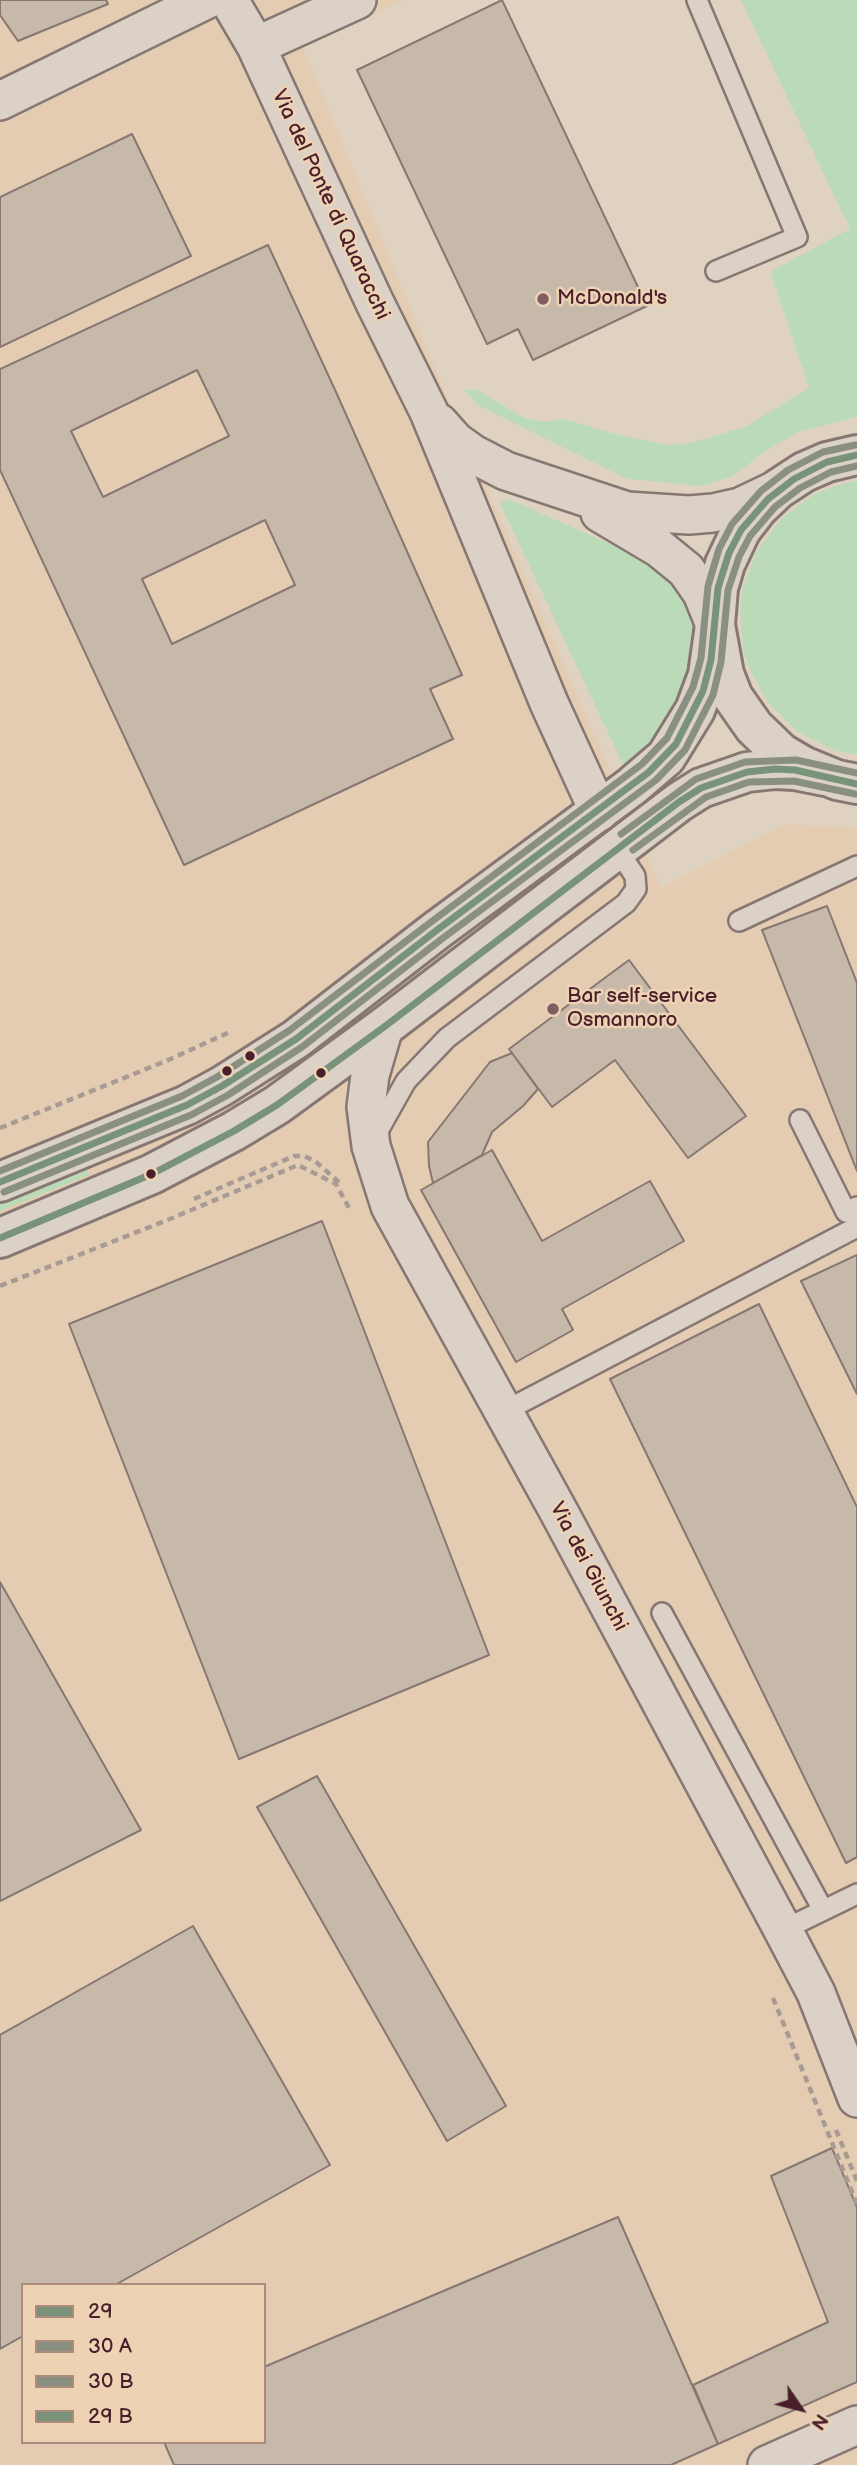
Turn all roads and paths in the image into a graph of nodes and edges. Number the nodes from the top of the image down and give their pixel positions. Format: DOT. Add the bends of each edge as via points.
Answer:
graph roads {
  1 [pos="206,0"];
  2 [pos="229,0"];
  3 [pos="357,0"];
  4 [pos="697,0"];
  5 [pos="256,46"];
  6 [pos="0,101"];
  7 [pos="716,271"];
  8 [pos="429,412"];
  9 [pos="857,455"];
  10 [pos="778,489"];
  11 [pos="566,492"];
  12 [pos="715,625"];
  13 [pos="841,780"];
  14 [pos="599,811"];
  15 [pos="617,849"];
  16 [pos="857,866"];
  17 [pos="739,921"];
  18 [pos="242,1026"];
  19 [pos="384,1027"];
  20 [pos="800,1120"];
  21 [pos="0,1128"];
  22 [pos="371,1146"];
  23 [pos="0,1182"];
  24 [pos="181,1204"];
  25 [pos="857,1206"];
  26 [pos="857,1227"];
  27 [pos="0,1238"];
  28 [pos="0,1286"];
  29 [pos="503,1412"];
  30 [pos="663,1613"];
  31 [pos="857,1894"];
  32 [pos="823,1910"];
  33 [pos="783,1930"];
  34 [pos="768,1986"];
  35 [pos="844,2109"];
  36 [pos="857,2181"];
  37 [pos="857,2204"];
  38 [pos="857,2425"];
  39 [pos="767,2465"];
  1 -- 6 [label="street"];
  2 -- 5 [label="street, Via del Ponte di Quaracchi"];
  3 -- 5 [label="street"];
  4 -- 7 [label="lane" via="797,237"];
  5 -- 8 [label="street, Via del Ponte di Quaracchi"];
  8 -- 11 [label="street, Via del Ponte di Quaracchi" via="473,454"];
  8 -- 14 [label="street, Via del Ponte di Quaracchi" via="549,703"];
  9 -- 10 [label="main road" via="816,467"];
  10 -- 11 [label="street, Via del Ponte di Quaracchi" via="740,507 690,515 627,511"];
  10 -- 12 [label="main road" via="748,520 729,552 718,588"];
  11 -- 12 [label="street, Via del Ponte di Quaracchi" via="674,559 694,580"];
  12 -- 13 [label="main road" via="724,674 747,718 781,753"];
  12 -- 14 [label="main road" via="703,691 676,744"];
  13 -- 15 [label="main road" via="775,769 722,779 679,802"];
  14 -- 23 [label="main road" via="296,1039 222,1086 187,1105"];
  15 -- 19 [label="main road"];
  15 -- 22 [label="lane" via="635,876 636,888 626,903 447,1038 406,1081"];
  16 -- 17 [label="lane"];
  18 -- 21 [label="path" via="166,1062"];
  19 -- 22 [label="street, Via dei Giunchi" via="366,1107"];
  19 -- 27 [label="main road" via="234,1131 152,1174"];
  20 -- 25 [label="lane" via="846,1212"];
  22 -- 29 [label="street, Via dei Giunchi" via="390,1206"];
  24 -- 28 [label="path" via="280,1161 304,1156 339,1180 355,1213 336,1184 298,1165"];
  26 -- 29 [label="lane"];
  29 -- 33 [label="street, Via dei Giunchi"];
  30 -- 32 [label="lane"];
  31 -- 32 [label="lane"];
  32 -- 33 [label="lane"];
  33 -- 35 [label="street, Via dei Giunchi" via="816,1993"];
  34 -- 37 [label="path"];
  35 -- 36 [label="path"];
  38 -- 39 [label="street"];
}
